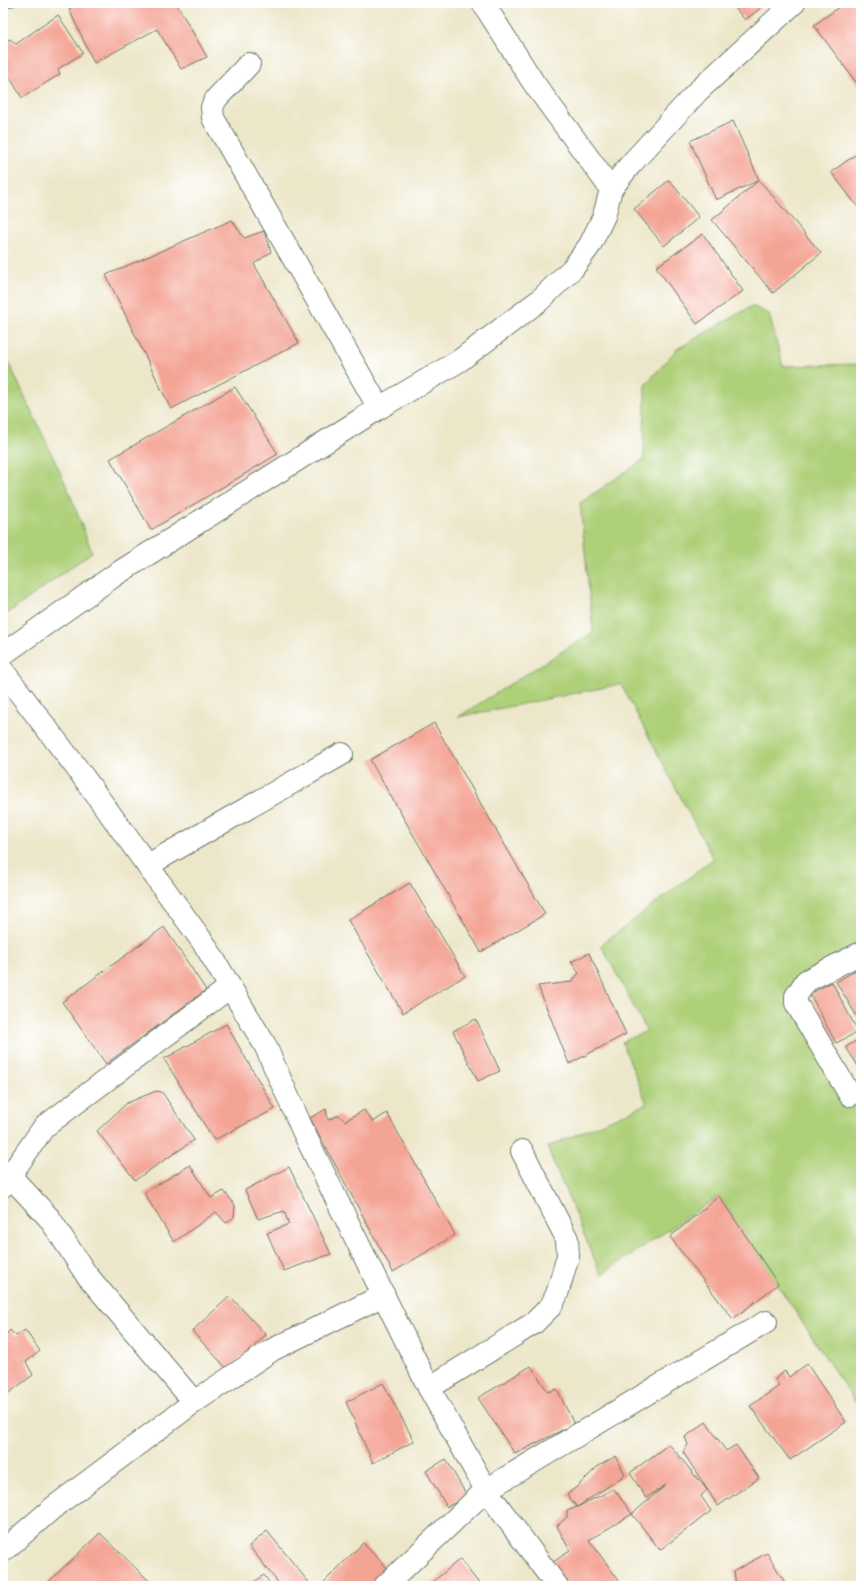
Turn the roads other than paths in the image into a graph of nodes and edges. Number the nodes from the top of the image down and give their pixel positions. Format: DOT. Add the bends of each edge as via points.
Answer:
graph roads {
  1 [pos="483,3"];
  2 [pos="794,3"];
  3 [pos="249,64"];
  4 [pos="611,189"];
  5 [pos="379,408"];
  6 [pos="3,654"];
  7 [pos="3,671"];
  8 [pos="342,754"];
  9 [pos="148,865"];
  10 [pos="861,953"];
  11 [pos="230,987"];
  12 [pos="850,1095"];
  13 [pos="522,1150"];
  14 [pos="7,1181"];
  15 [pos="384,1295"];
  16 [pos="766,1322"];
  17 [pos="429,1388"];
  18 [pos="194,1402"];
  19 [pos="486,1490"];
  20 [pos="3,1551"];
  21 [pos="385,1586"];
  22 [pos="557,1586"];
  1 -- 4 [label="street" via="533,82"];
  2 -- 4 [label="street" via="698,91"];
  3 -- 5 [label="street" via="216,99 212,107 213,118"];
  4 -- 5 [label="street" via="604,216 590,245 573,268 540,300 459,361"];
  5 -- 6 [label="street" via="115,575"];
  7 -- 9 [label="street"];
  8 -- 9 [label="street"];
  9 -- 11 [label="street" via="205,945"];
  10 -- 12 [label="street" via="806,981 796,996 796,1003"];
  11 -- 14 [label="street" via="44,1127"];
  11 -- 15 [label="street" via="266,1045 304,1133"];
  13 -- 17 [label="street" via="567,1239 568,1256 557,1294 551,1306 534,1323"];
  14 -- 18 [label="street" via="50,1219 86,1274"];
  15 -- 17 [label="street"];
  15 -- 18 [label="street" via="272,1350"];
  16 -- 19 [label="street"];
  17 -- 19 [label="street"];
  18 -- 20 [label="street" via="54,1507"];
  19 -- 21 [label="street"];
  19 -- 22 [label="street"];
}
